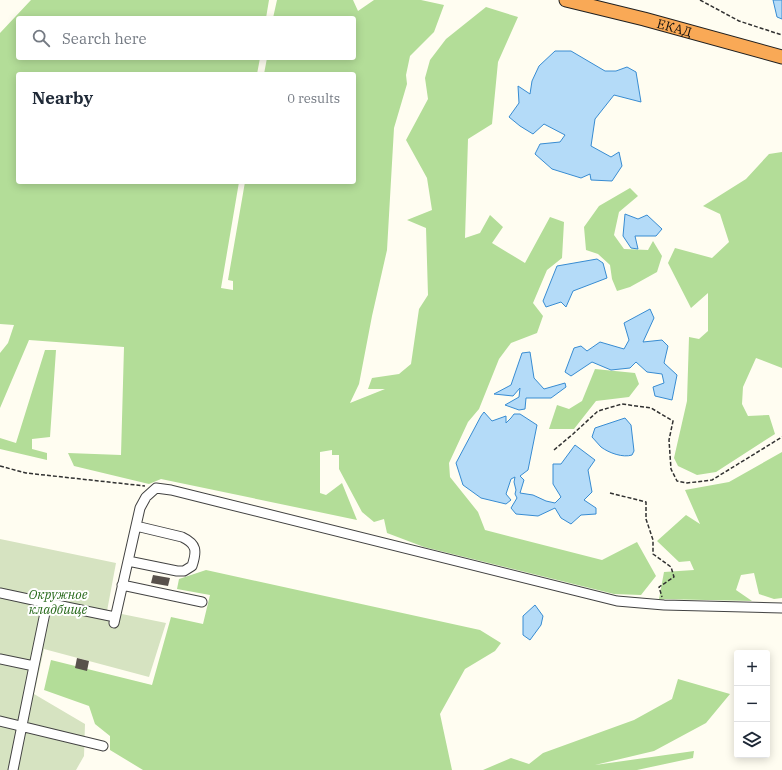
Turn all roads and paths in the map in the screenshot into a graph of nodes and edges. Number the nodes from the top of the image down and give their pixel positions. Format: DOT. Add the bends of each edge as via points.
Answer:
graph roads {
  1 [pos="566,0"];
  2 [pos="700,0"];
  3 [pos="782,35"];
  4 [pos="782,57"];
  5 [pos="782,437"];
  6 [pos="554,450"];
  7 [pos="0,466"];
  8 [pos="156,488"];
  9 [pos="610,493"];
  10 [pos="136,526"];
  11 [pos="128,562"];
  12 [pos="122,586"];
  13 [pos="0,594"];
  14 [pos="202,602"];
  15 [pos="47,603"];
  16 [pos="664,605"];
  17 [pos="782,608"];
  18 [pos="0,659"];
  19 [pos="34,666"];
  20 [pos="0,721"];
  21 [pos="22,726"];
  22 [pos="104,746"];
  23 [pos="12,770"];
  1 -- 4 [label="highway, ЕКАД"];
  2 -- 3 [label="path" via="739,21"];
  5 -- 6 [label="path" via="712,480 687,483 677,481 671,469 669,440 673,421 651,408 622,404 598,412"];
  7 -- 8 [label="path" via="26,473"];
  8 -- 10 [label="street" via="146,497 140,508"];
  8 -- 16 [label="street" via="617,601"];
  9 -- 16 [label="path" via="646,502 646,519 653,540 653,554 671,567 674,577 660,586"];
  10 -- 11 [label="street"];
  10 -- 11 [label="street" via="189,540 194,546 195,557 192,566 184,571"];
  11 -- 12 [label="street"];
  12 -- 14 [label="street"];
  12 -- 15 [label="street" via="115,620"];
  13 -- 15 [label="street"];
  15 -- 19 [label="street"];
  16 -- 17 [label="street"];
  18 -- 19 [label="street"];
  19 -- 21 [label="street"];
  20 -- 21 [label="street"];
  21 -- 22 [label="street"];
  21 -- 23 [label="street"];
}
